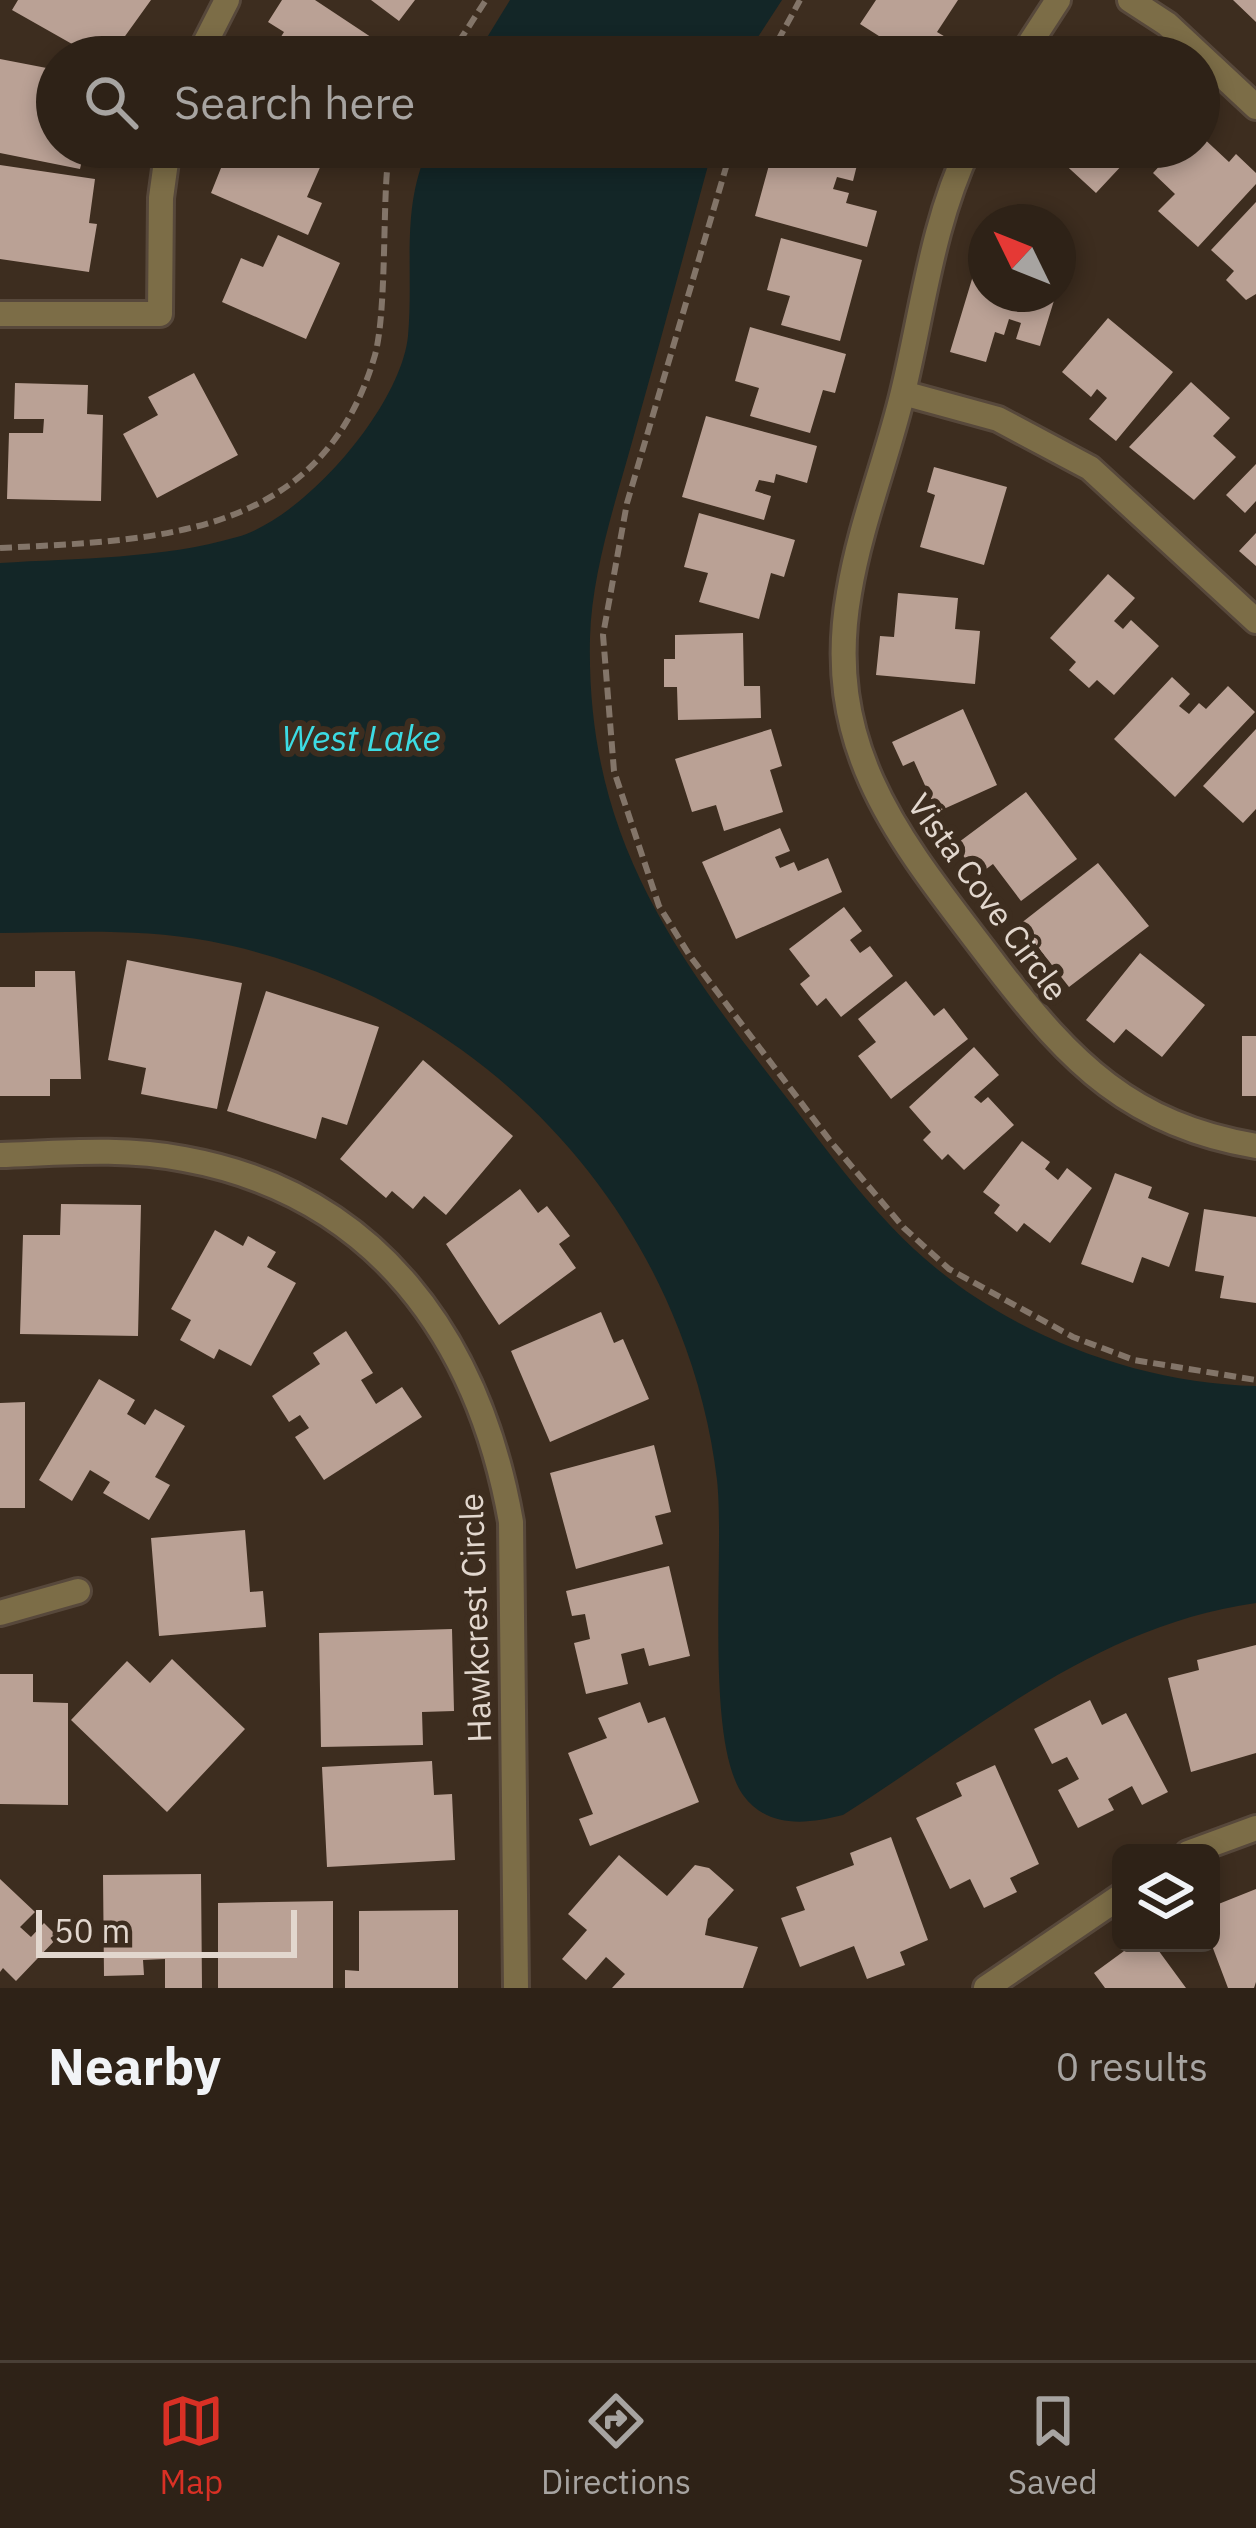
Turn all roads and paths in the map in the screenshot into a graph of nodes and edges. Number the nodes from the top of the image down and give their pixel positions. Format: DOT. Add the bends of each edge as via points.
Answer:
graph roads {
  1 [pos="227,0"];
  2 [pos="486,0"];
  3 [pos="800,0"];
  4 [pos="1058,0"];
  5 [pos="1130,0"];
  6 [pos="209,36"];
  7 [pos="463,36"];
  8 [pos="781,36"];
  9 [pos="1035,36"];
  10 [pos="1180,36"];
  11 [pos="1220,73"];
  12 [pos="1256,107"];
  13 [pos="165,168"];
  14 [pos="389,168"];
  15 [pos="725,168"];
  16 [pos="959,168"];
  17 [pos="0,314"];
  18 [pos="903,393"];
  19 [pos="0,548"];
  20 [pos="1256,621"];
  21 [pos="1256,1146"];
  22 [pos="0,1155"];
  23 [pos="1256,1379"];
  24 [pos="79,1591"];
  25 [pos="0,1613"];
  26 [pos="1256,1828"];
  27 [pos="1213,1844"];
  28 [pos="1112,1902"];
  29 [pos="516,1988"];
  30 [pos="986,1988"];
  1 -- 6 [label="street"];
  2 -- 7 [label="path"];
  3 -- 8 [label="path"];
  4 -- 9 [label="street"];
  5 -- 10 [label="street"];
  11 -- 12 [label="street"];
  13 -- 17 [label="street" via="160,314"];
  14 -- 19 [label="path" via="376,352 347,419 311,465 273,500 186,532"];
  15 -- 23 [label="path" via="627,503 603,635 614,771 659,906 831,1142 949,1269 1113,1352"];
  16 -- 18 [label="street, Vista Cove Circle" via="946,195"];
  18 -- 20 [label="street" via="998,419 1090,467"];
  18 -- 21 [label="street, Vista Cove Circle" via="843,635 845,698 874,797 1046,1030 1090,1076 1169,1124"];
  22 -- 29 [label="street, Hawkcrest Circle" via="181,1158 281,1190 370,1247 452,1343 499,1453 511,1522"];
  24 -- 25 [label="street"];
  26 -- 27 [label="street"];
  28 -- 30 [label="street"];
}
